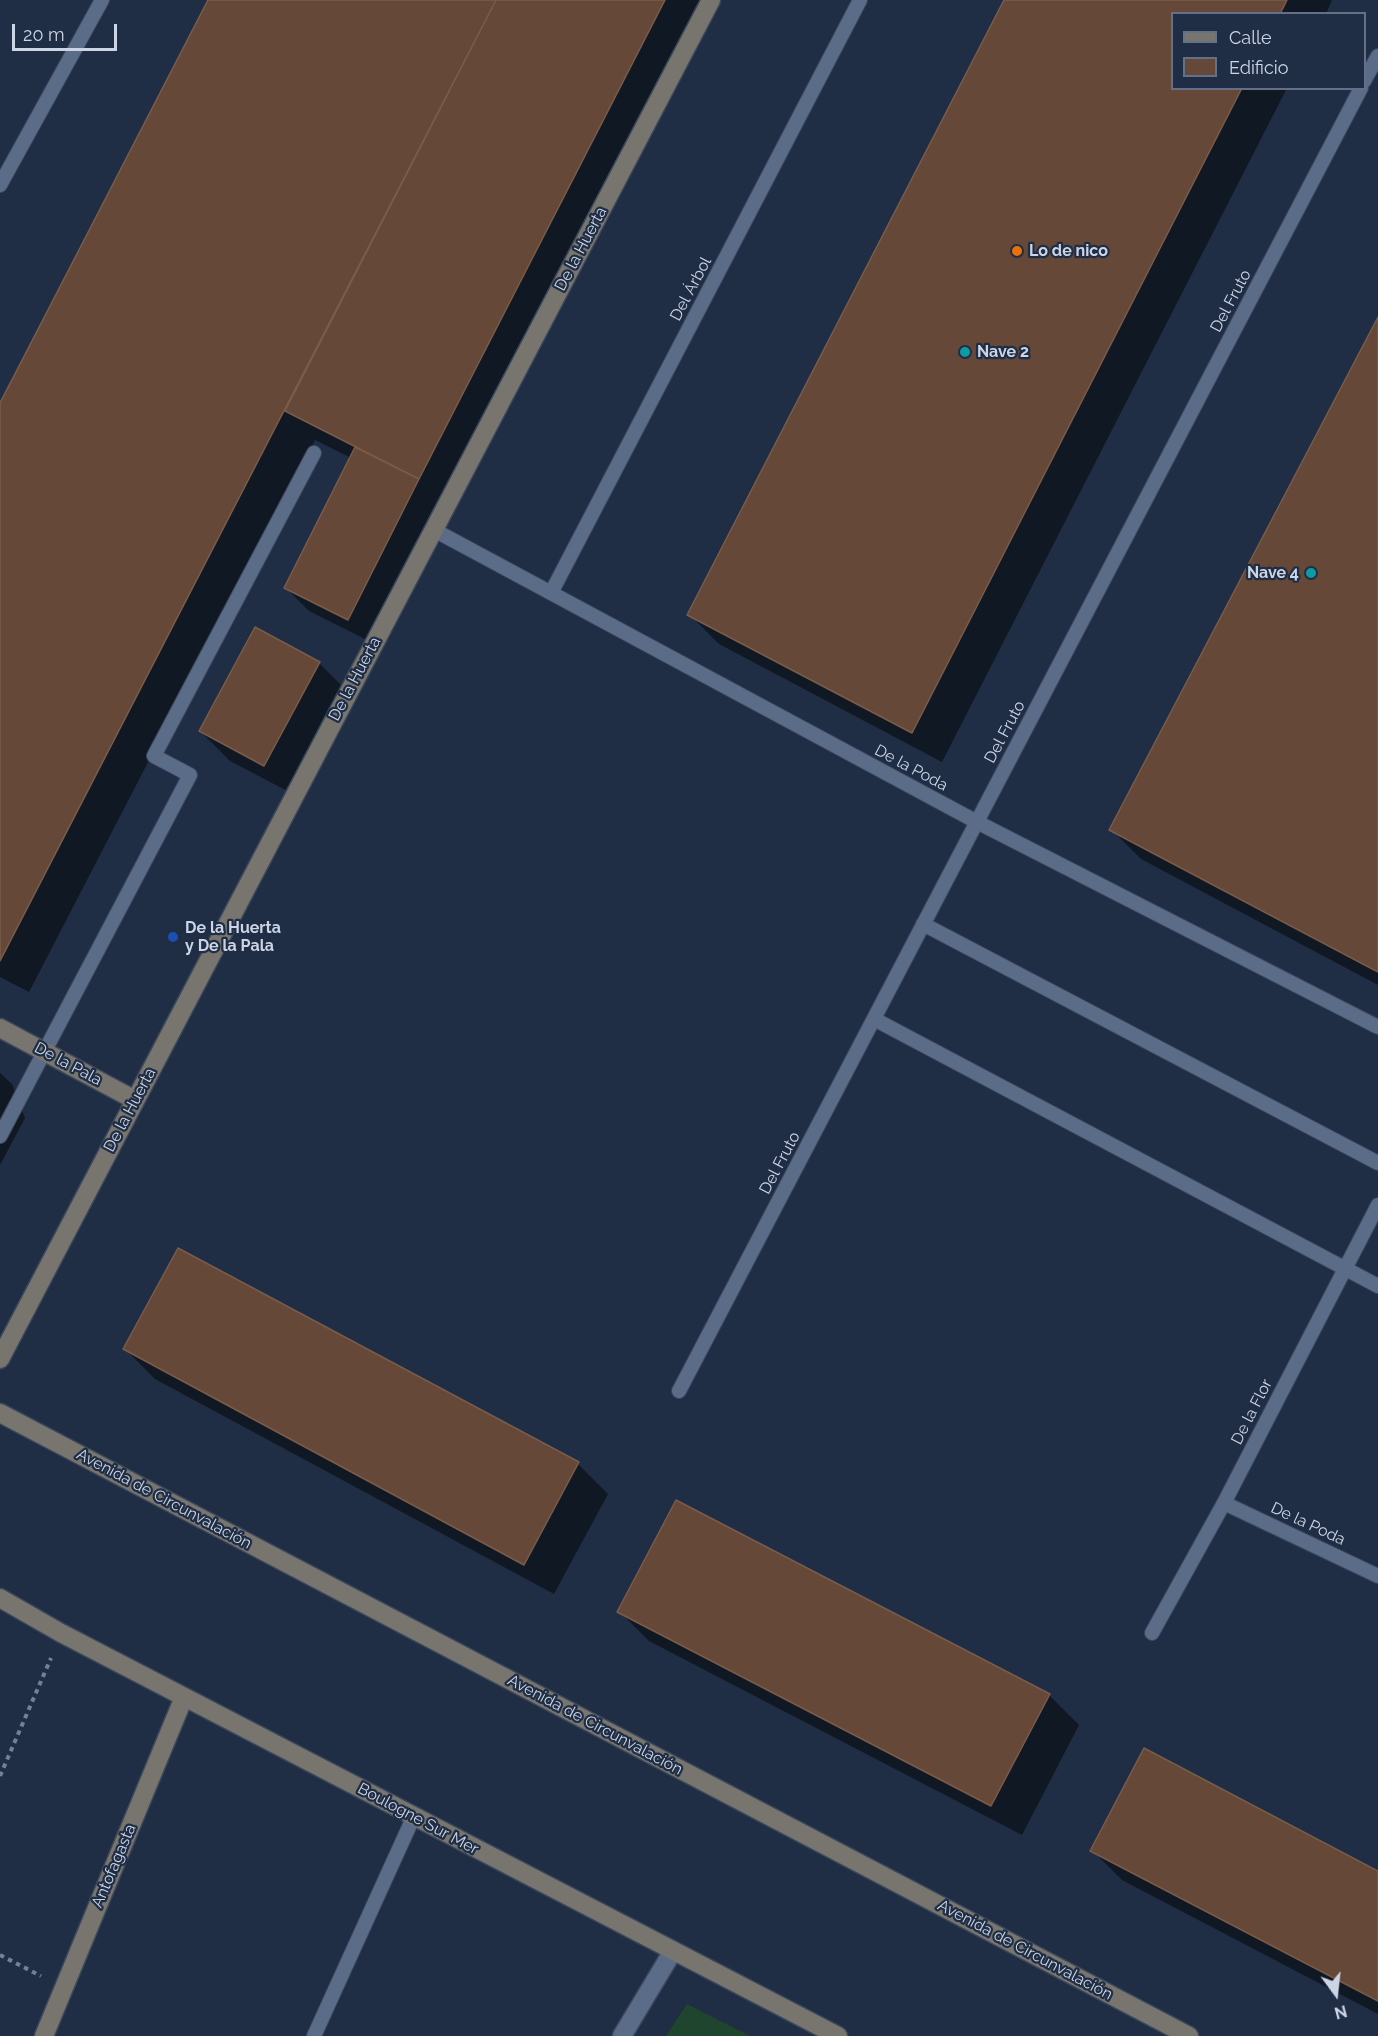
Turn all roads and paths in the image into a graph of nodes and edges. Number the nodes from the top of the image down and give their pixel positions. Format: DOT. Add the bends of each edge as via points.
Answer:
graph roads {
  1 [pos="102,0"];
  2 [pos="711,0"];
  3 [pos="860,0"];
  4 [pos="1378,56"];
  5 [pos="1366,79"];
  6 [pos="1360,90"];
  7 [pos="0,185"];
  8 [pos="314,453"];
  9 [pos="434,530"];
  10 [pos="551,593"];
  11 [pos="977,822"];
  12 [pos="923,924"];
  13 [pos="874,1019"];
  14 [pos="1378,1027"];
  15 [pos="0,1028"];
  16 [pos="44,1052"];
  17 [pos="135,1100"];
  18 [pos="0,1136"];
  19 [pos="1378,1163"];
  20 [pos="1378,1205"];
  21 [pos="1346,1268"];
  22 [pos="1378,1286"];
  23 [pos="0,1359"];
  24 [pos="679,1391"];
  25 [pos="0,1413"];
  26 [pos="1224,1503"];
  27 [pos="1378,1576"];
  28 [pos="0,1598"];
  29 [pos="62,1633"];
  30 [pos="1152,1633"];
  31 [pos="184,1697"];
  32 [pos="0,1776"];
  33 [pos="414,1816"];
  34 [pos="673,1951"];
  35 [pos="0,1955"];
  36 [pos="64,1987"];
  37 [pos="44,2036"];
  38 [pos="314,2036"];
  39 [pos="622,2036"];
  40 [pos="838,2036"];
  41 [pos="1189,2036"];
  1 -- 7 [label="lane"];
  2 -- 9 [label="street, De la Huerta"];
  3 -- 10 [label="lane, Del Árbol"];
  4 -- 5 [label="lane"];
  6 -- 11 [label="lane, Del Fruto"];
  8 -- 16 [label="lane" via="154,756 190,776"];
  9 -- 10 [label="lane, De la Poda"];
  9 -- 17 [label="street, De la Huerta"];
  10 -- 11 [label="lane, De la Poda"];
  11 -- 12 [label="lane, Del Fruto"];
  11 -- 14 [label="lane, De la Poda"];
  12 -- 13 [label="lane, Del Fruto"];
  12 -- 19 [label="lane"];
  13 -- 21 [label="lane"];
  13 -- 24 [label="lane, Del Fruto"];
  15 -- 16 [label="street, De la Pala"];
  16 -- 17 [label="street, De la Pala"];
  16 -- 18 [label="lane"];
  17 -- 23 [label="street, De la Huerta"];
  20 -- 21 [label="lane, De la Flor"];
  21 -- 22 [label="lane"];
  21 -- 26 [label="lane, De la Flor"];
  25 -- 41 [label="street, Avenida de Circunvalación"];
  26 -- 27 [label="lane, De la Poda"];
  26 -- 30 [label="lane, De la Flor"];
  28 -- 29 [label="street, Boulogne Sur Mer"];
  29 -- 31 [label="street, Boulogne Sur Mer"];
  29 -- 32 [label="path"];
  31 -- 33 [label="street, Boulogne Sur Mer"];
  31 -- 36 [label="street, Antofagasta"];
  33 -- 34 [label="street, Boulogne Sur Mer"];
  33 -- 38 [label="lane"];
  34 -- 39 [label="street"];
  34 -- 40 [label="street, Boulogne Sur Mer"];
  35 -- 36 [label="path"];
  36 -- 37 [label="street, Antofagasta"];
}
